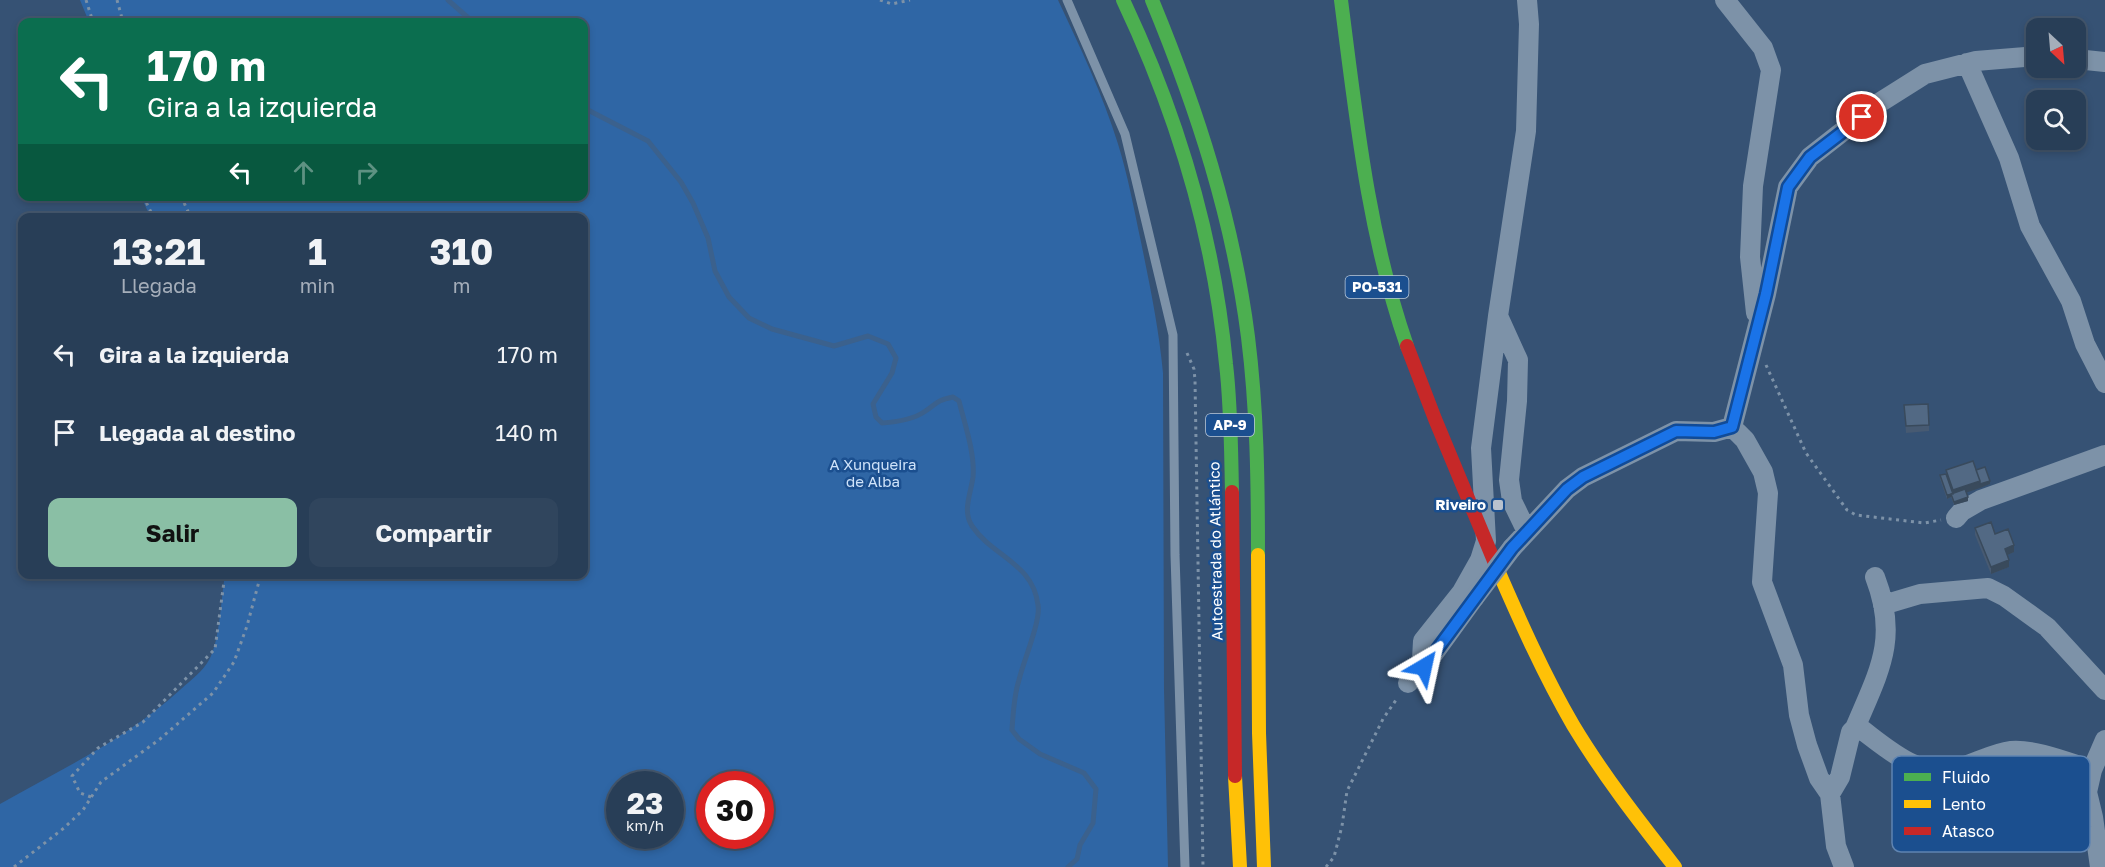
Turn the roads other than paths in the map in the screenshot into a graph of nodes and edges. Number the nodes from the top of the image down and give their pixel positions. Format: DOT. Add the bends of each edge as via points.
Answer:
graph roads {
  1 [pos="1067,0"];
  2 [pos="1123,0"];
  3 [pos="1152,0"];
  4 [pos="1327,0"];
  5 [pos="1341,0"];
  6 [pos="1527,0"];
  7 [pos="1725,0"];
  8 [pos="2026,57"];
  9 [pos="2086,60"];
  10 [pos="2105,62"];
  11 [pos="1967,63"];
  12 [pos="1498,316"];
  13 [pos="1755,337"];
  14 [pos="1406,382"];
  15 [pos="2105,383"];
  16 [pos="1418,414"];
  17 [pos="1732,427"];
  18 [pos="1427,435"];
  19 [pos="2105,454"];
  20 [pos="1457,507"];
  21 [pos="1956,518"];
  22 [pos="1527,532"];
  23 [pos="1486,541"];
  24 [pos="1480,560"];
  25 [pos="1875,577"];
  26 [pos="1883,605"];
  27 [pos="1424,667"];
  28 [pos="1408,683"];
  29 [pos="2105,690"];
  30 [pos="1855,728"];
  31 [pos="1563,735"];
  32 [pos="2105,740"];
  33 [pos="1898,756"];
  34 [pos="1998,756"];
  35 [pos="2041,756"];
  36 [pos="2092,770"];
  37 [pos="2090,779"];
  38 [pos="1830,794"];
  39 [pos="2090,804"];
  40 [pos="2090,817"];
  41 [pos="2093,817"];
  42 [pos="1185,867"];
  43 [pos="1240,867"];
  44 [pos="1264,867"];
  45 [pos="1675,867"];
  46 [pos="1844,867"];
  47 [pos="2100,867"];
  1 -- 42 [label="lane" via="1125,134 1173,335"];
  2 -- 43 [label="main road, Autoestrada do Atlántico / AP-9" via="1170,109 1191,181 1209,248 1226,361 1233,484 1234,788"];
  3 -- 44 [label="main road, AP-9" via="1193,100 1213,162 1241,286 1257,455 1258,713"];
  4 -- 14 [label="main road, PO-531" via="1358,212 1385,321"];
  5 -- 23 [label="main road, PO-531" via="1367,184 1388,284 1430,409"];
  6 -- 12 [label="street" via="1526,131"];
  7 -- 13 [label="street" via="1763,48 1771,70 1753,186 1750,257"];
  8 -- 11 [label="street"];
  9 -- 10 [label="street"];
  11 -- 13 [label="street" via="1925,74 1879,103 1810,157 1788,187"];
  11 -- 15 [label="street" via="2009,158 2030,226 2071,301 2085,344"];
  12 -- 22 [label="street" via="1518,360 1509,480 1512,501"];
  12 -- 23 [label="street" via="1481,448"];
  13 -- 17 [label="street"];
  16 -- 18 [label="main road"];
  17 -- 22 [label="street" via="1714,432 1676,431 1593,472 1567,489"];
  17 -- 38 [label="street" via="1745,440 1763,472 1768,493 1762,582 1793,665 1807,745 1819,778"];
  19 -- 21 [label="street" via="1981,500"];
  20 -- 24 [label="main road"];
  22 -- 27 [label="street, bridge"];
  23 -- 24 [label="street"];
  23 -- 45 [label="main road, PO-531" via="1573,724 1614,789"];
  24 -- 27 [label="street" via="1462,592 1423,641"];
  24 -- 31 [label="main road"];
  25 -- 26 [label="street"];
  26 -- 29 [label="street" via="1920,594 1988,588 2047,627"];
  26 -- 30 [label="street" via="1887,637 1883,658"];
  27 -- 28 [label="street"];
  30 -- 33 [label="street"];
  30 -- 38 [label="street" via="1840,777"];
  32 -- 36 [label="street"];
  34 -- 35 [label="street" via="2010,752"];
  36 -- 37 [label="street"];
  38 -- 46 [label="street" via="1836,846"];
  39 -- 41 [label="street"];
  40 -- 41 [label="street"];
  41 -- 47 [label="street"];
}
